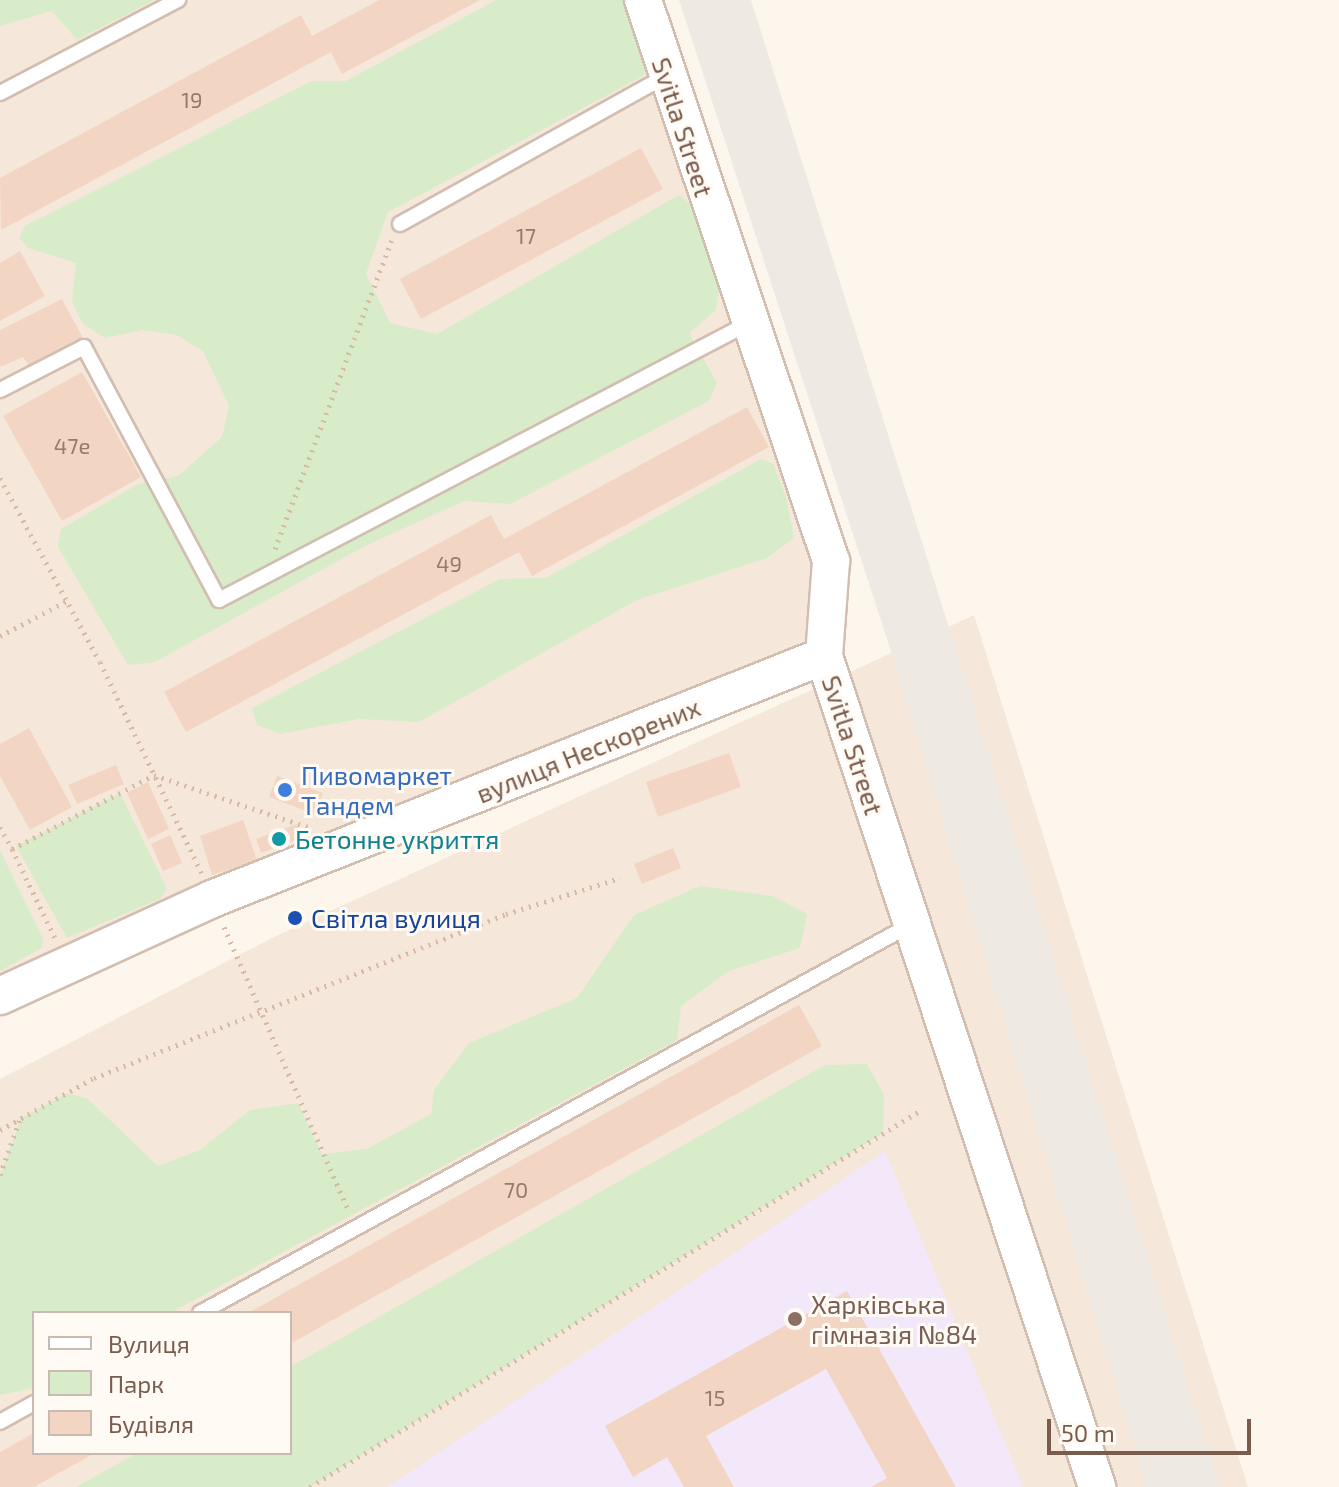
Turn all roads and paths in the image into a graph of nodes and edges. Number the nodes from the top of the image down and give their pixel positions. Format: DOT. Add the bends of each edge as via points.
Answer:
graph roads {
  1 [pos="178,0"];
  2 [pos="643,0"];
  3 [pos="666,76"];
  4 [pos="0,93"];
  5 [pos="400,224"];
  6 [pos="750,323"];
  7 [pos="0,390"];
  8 [pos="0,478"];
  9 [pos="265,576"];
  10 [pos="67,601"];
  11 [pos="0,636"];
  12 [pos="824,656"];
  13 [pos="154,775"];
  14 [pos="0,827"];
  15 [pos="319,833"];
  16 [pos="12,849"];
  17 [pos="204,878"];
  18 [pos="620,878"];
  19 [pos="912,924"];
  20 [pos="224,927"];
  21 [pos="58,944"];
  22 [pos="0,996"];
  23 [pos="257,1013"];
  24 [pos="918,1112"];
  25 [pos="21,1118"];
  26 [pos="0,1130"];
  27 [pos="0,1175"];
  28 [pos="356,1228"];
  29 [pos="204,1311"];
  30 [pos="32,1404"];
  31 [pos="0,1422"];
  32 [pos="310,1487"];
  33 [pos="1097,1487"];
  1 -- 4 [label="lane"];
  2 -- 3 [label="street, Svitla Street"];
  3 -- 5 [label="lane"];
  3 -- 6 [label="street, Svitla Street"];
  5 -- 9 [label="path"];
  6 -- 9 [label="lane"];
  6 -- 12 [label="street, Svitla Street" via="831,561"];
  7 -- 9 [label="lane" via="84,347 219,600"];
  8 -- 10 [label="path"];
  10 -- 11 [label="path"];
  10 -- 13 [label="path"];
  12 -- 19 [label="street, Svitla Street"];
  12 -- 22 [label="street, вулиця Нескорених" via="212,899"];
  13 -- 15 [label="path" via="296,818"];
  13 -- 16 [label="path"];
  13 -- 17 [label="path"];
  14 -- 16 [label="path"];
  16 -- 21 [label="path"];
  18 -- 23 [label="path"];
  19 -- 28 [label="lane"];
  19 -- 33 [label="street, Svitla Street"];
  20 -- 23 [label="path"];
  23 -- 25 [label="path" via="94,1078"];
  23 -- 28 [label="path"];
  24 -- 32 [label="path"];
  25 -- 26 [label="path"];
  25 -- 27 [label="path"];
  28 -- 29 [label="lane"];
  30 -- 31 [label="lane"];
}
